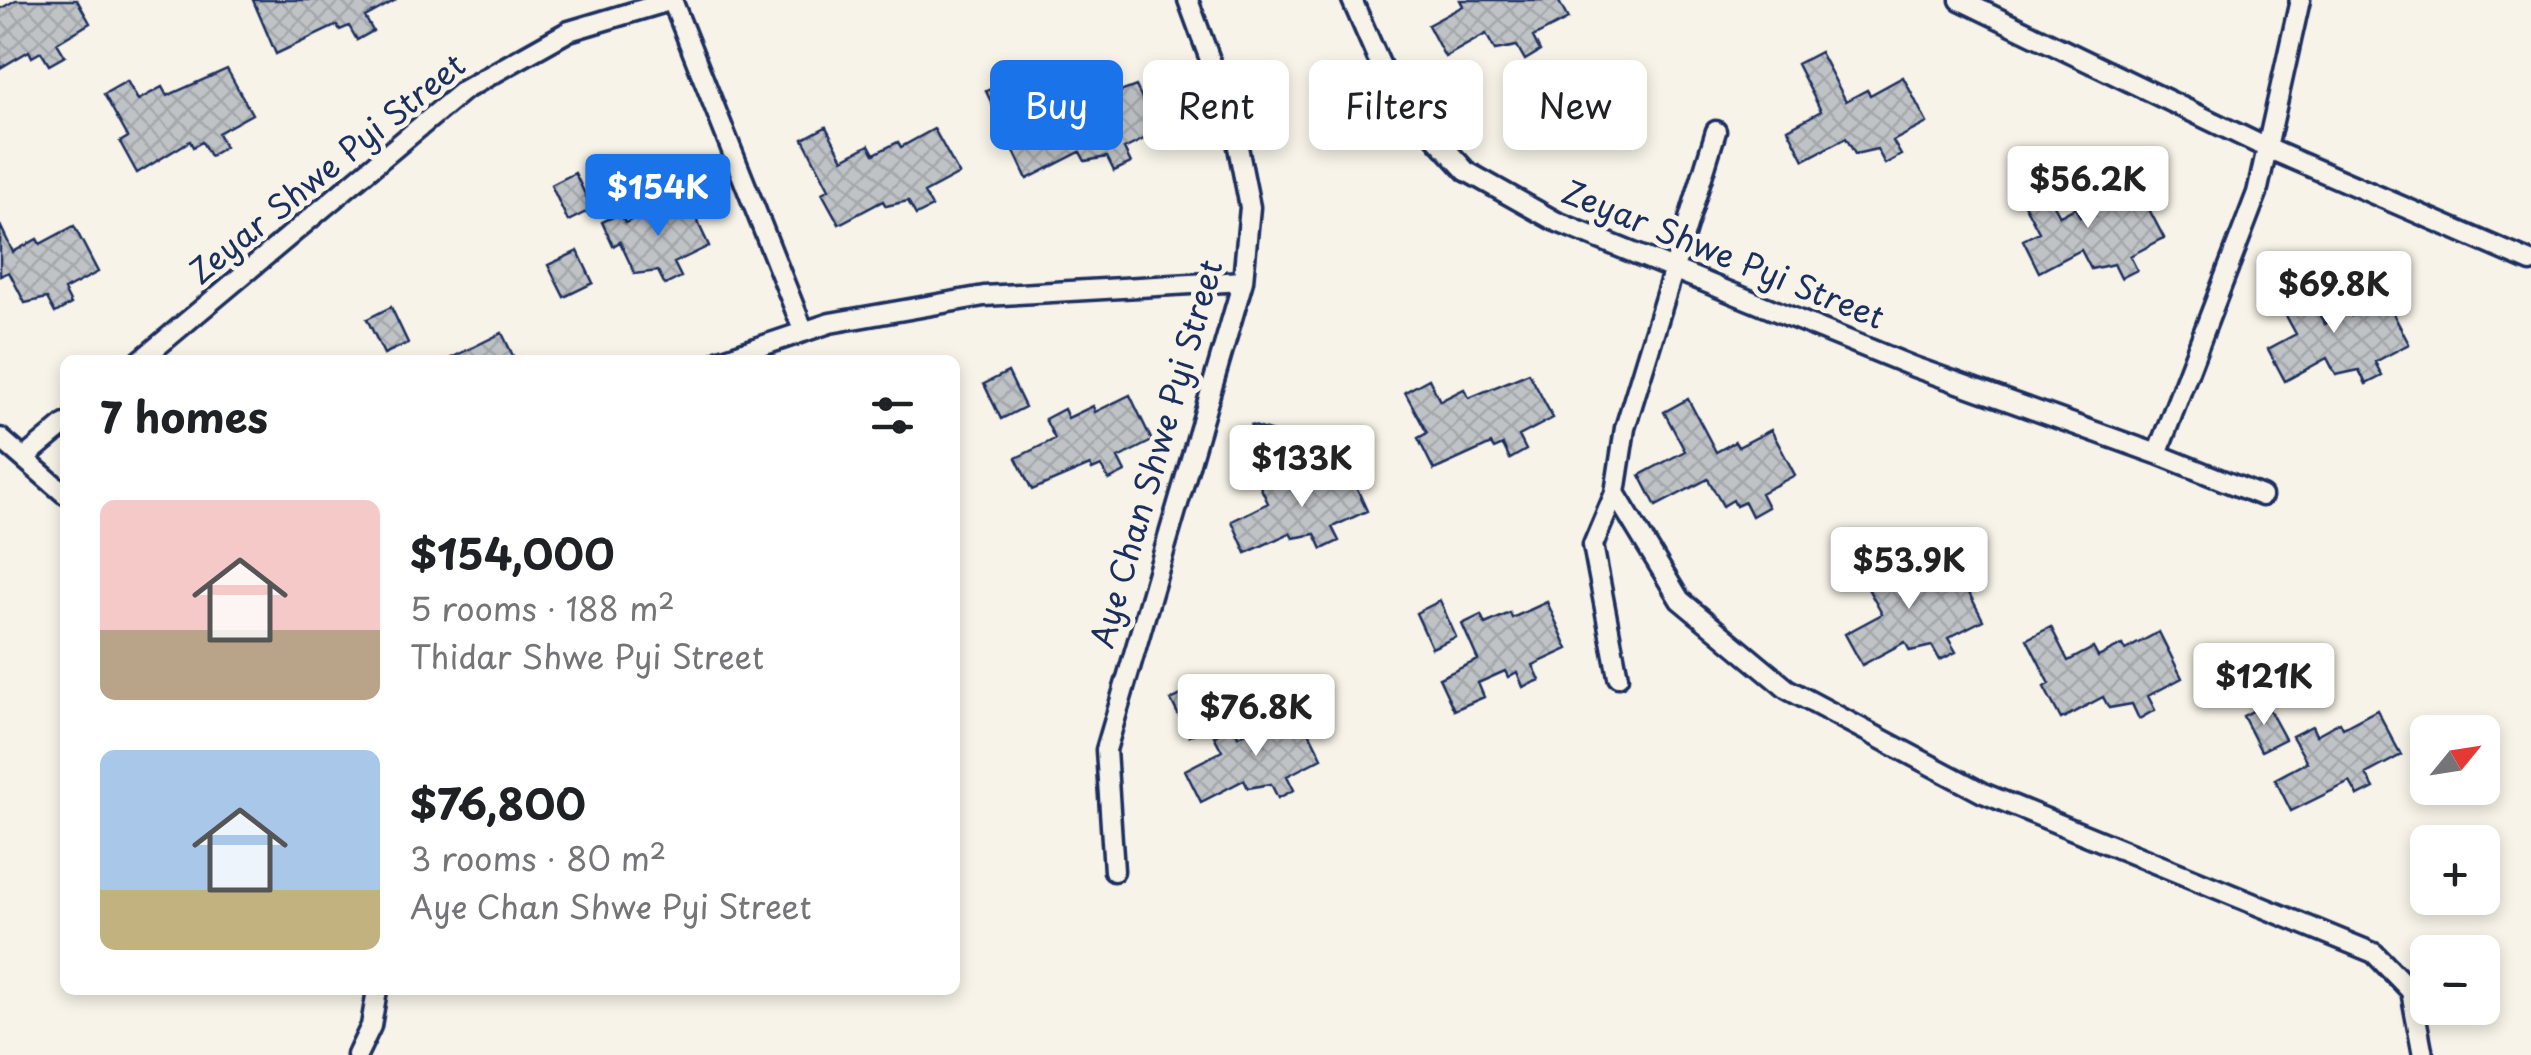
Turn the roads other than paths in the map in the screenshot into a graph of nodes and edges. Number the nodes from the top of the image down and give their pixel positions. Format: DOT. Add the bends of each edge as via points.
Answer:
graph roads {
  1 [pos="672,0"];
  2 [pos="1188,0"];
  3 [pos="1352,0"];
  4 [pos="1960,0"];
  5 [pos="2300,0"];
  6 [pos="1716,131"];
  7 [pos="2267,148"];
  8 [pos="2531,262"];
  9 [pos="1674,267"];
  10 [pos="1243,282"];
  11 [pos="804,332"];
  12 [pos="147,355"];
  13 [pos="735,355"];
  14 [pos="60,428"];
  15 [pos="0,438"];
  16 [pos="2158,454"];
  17 [pos="24,458"];
  18 [pos="60,490"];
  19 [pos="1615,493"];
  20 [pos="2262,496"];
  21 [pos="1618,677"];
  22 [pos="1114,872"];
  23 [pos="376,995"];
  24 [pos="356,1055"];
  25 [pos="2423,1055"];
  1 -- 11 [label="street"];
  1 -- 12 [label="street, Zeyar Shwe Pyi Street" via="569,31 464,90"];
  2 -- 10 [label="street, Aye Chan Shwe Pyi Street" via="1232,122 1250,206"];
  3 -- 9 [label="street, Zeyar Shwe Pyi Street" via="1391,88 1466,171 1555,221"];
  4 -- 7 [label="street"];
  5 -- 7 [label="street"];
  6 -- 9 [label="street"];
  7 -- 8 [label="street"];
  7 -- 16 [label="street"];
  9 -- 16 [label="street, Zeyar Shwe Pyi Street" via="1914,367"];
  9 -- 19 [label="street" via="1625,428"];
  10 -- 11 [label="street" via="984,296"];
  10 -- 22 [label="street, Aye Chan Shwe Pyi Street" via="1106,750"];
  11 -- 13 [label="street"];
  14 -- 17 [label="street"];
  15 -- 17 [label="street"];
  16 -- 20 [label="street, Zeyar Shwe Pyi Street"];
  17 -- 18 [label="street"];
  19 -- 21 [label="street" via="1593,545"];
  19 -- 25 [label="street" via="1680,600 1787,689 1983,792 2374,952 2411,991"];
  23 -- 24 [label="street"];
}
